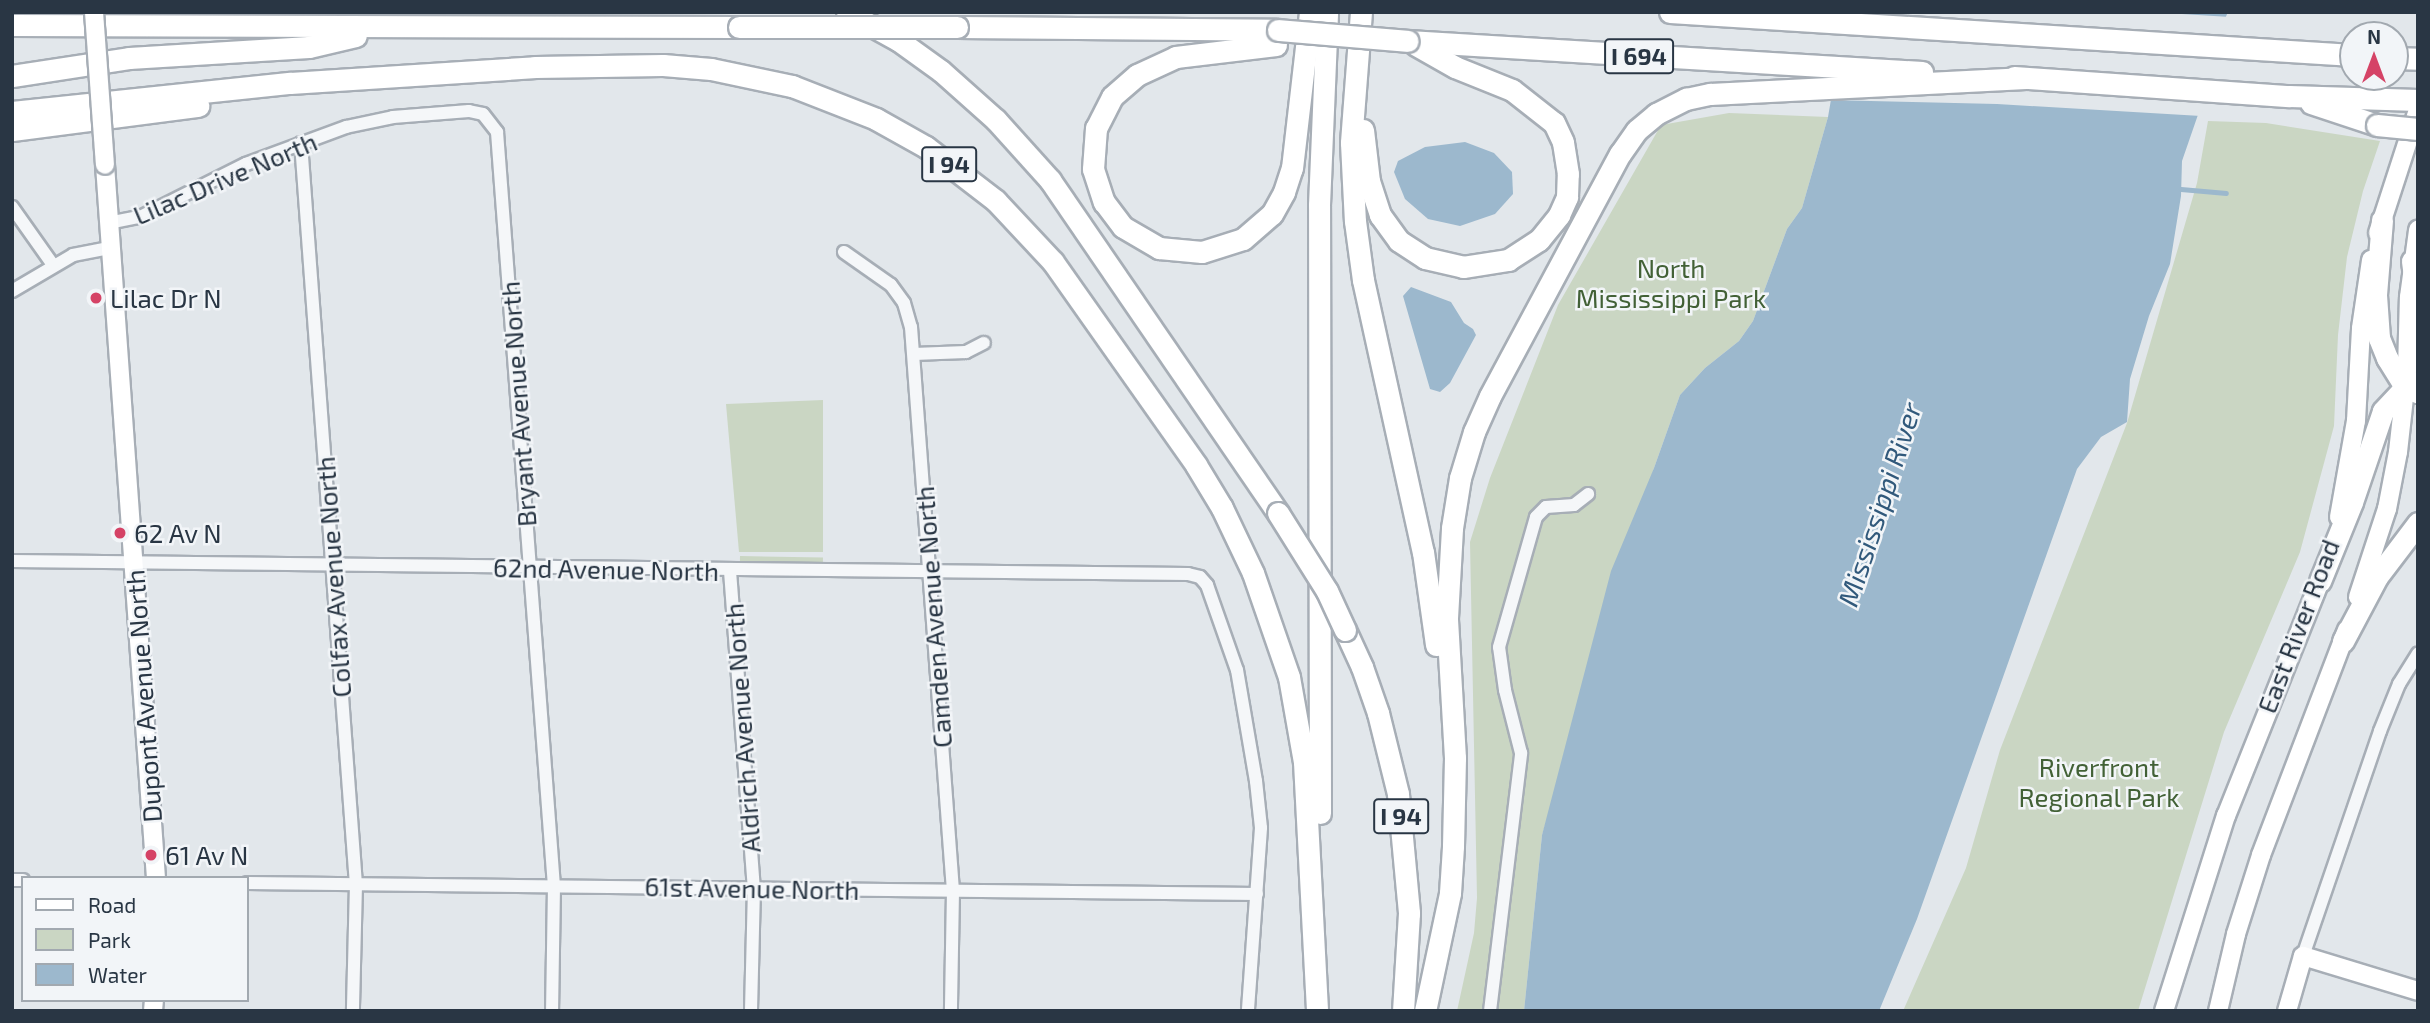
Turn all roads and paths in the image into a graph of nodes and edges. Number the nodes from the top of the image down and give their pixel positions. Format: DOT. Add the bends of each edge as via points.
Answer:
graph roads {
  1 [pos="94,12"];
  2 [pos="847,12"];
  3 [pos="1310,12"];
  4 [pos="1327,12"];
  5 [pos="1363,12"];
  6 [pos="1670,12"];
  7 [pos="1895,12"];
  8 [pos="12,25"];
  9 [pos="216,27"];
  10 [pos="1944,27"];
  11 [pos="389,28"];
  12 [pos="1277,37"];
  13 [pos="12,40"];
  14 [pos="1408,41"];
  15 [pos="2339,49"];
  16 [pos="2278,50"];
  17 [pos="2339,54"];
  18 [pos="12,76"];
  19 [pos="2026,78"];
  20 [pos="290,83"];
  21 [pos="2289,96"];
  22 [pos="2418,100"];
  23 [pos="2418,110"];
  24 [pos="12,112"];
  25 [pos="2418,129"];
  26 [pos="12,130"];
  27 [pos="497,132"];
  28 [pos="300,143"];
  29 [pos="12,207"];
  30 [pos="2382,220"];
  31 [pos="108,223"];
  32 [pos="2418,230"];
  33 [pos="110,248"];
  34 [pos="844,252"];
  35 [pos="2413,261"];
  36 [pos="53,265"];
  37 [pos="12,291"];
  38 [pos="2418,306"];
  39 [pos="984,343"];
  40 [pos="914,354"];
  41 [pos="2414,387"];
  42 [pos="1588,494"];
  43 [pos="2418,523"];
  44 [pos="12,561"];
  45 [pos="134,562"];
  46 [pos="332,565"];
  47 [pos="531,568"];
  48 [pos="730,571"];
  49 [pos="929,572"];
  50 [pos="2320,581"];
  51 [pos="2343,641"];
  52 [pos="2418,653"];
  53 [pos="156,876"];
  54 [pos="248,883"];
  55 [pos="356,884"];
  56 [pos="554,886"];
  57 [pos="754,888"];
  58 [pos="953,891"];
  59 [pos="1257,894"];
  60 [pos="1439,944"];
  61 [pos="2303,956"];
  62 [pos="2418,990"];
  63 [pos="353,1011"];
  64 [pos="552,1011"];
  65 [pos="751,1011"];
  66 [pos="951,1011"];
  67 [pos="1248,1011"];
  68 [pos="1317,1011"];
  69 [pos="1403,1011"];
  70 [pos="1425,1011"];
  71 [pos="1490,1011"];
  72 [pos="2164,1011"];
  73 [pos="2218,1011"];
  74 [pos="2287,1011"];
  1 -- 31 [label="street, Dupont Avenue North, bridge"];
  2 -- 69 [label="highway, I 94, bridge" via="941,71 996,120 1043,172 1322,583 1374,702 1398,794 1409,913"];
  3 -- 12 [label="highway" via="1294,159 1272,214 1242,239 1202,252 1159,248 1124,227 1104,202 1093,169 1096,128 1112,97 1146,69 1176,57"];
  4 -- 68 [label="highway" via="1319,205 1322,715"];
  5 -- 14 [label="highway" via="1364,145 1371,193 1386,225 1408,248 1444,265 1484,266 1519,256 1548,232 1567,197 1567,164 1560,134 1548,116 1524,97"];
  5 -- 60 [label="highway" via="1351,143 1355,221 1363,280 1423,552 1447,733 1448,825"];
  6 -- 10 [label="highway, I 694"];
  7 -- 10 [label="highway"];
  8 -- 9 [label="highway, I 694"];
  9 -- 11 [label="highway, I 694"];
  9 -- 13 [label="highway"];
  10 -- 16 [label="highway, I 694"];
  11 -- 12 [label="highway, I 694, bridge" via="957,26"];
  11 -- 18 [label="highway" via="309,47 130,58"];
  12 -- 14 [label="highway, I 694, bridge" via="1318,32"];
  14 -- 19 [label="highway, I 694"];
  15 -- 16 [label="highway"];
  16 -- 17 [label="highway, I 694"];
  19 -- 21 [label="highway, I 694"];
  19 -- 60 [label="highway" via="1729,93 1686,99 1637,130 1606,178 1474,432 1455,498 1447,618 1455,807 1450,893"];
  20 -- 24 [label="highway, I 94"];
  20 -- 26 [label="highway" via="255,99"];
  20 -- 68 [label="highway, I 94" via="609,65 687,66 741,74 804,90 876,119 926,147 996,201 1067,280 1196,465 1263,595 1289,677 1304,762"];
  21 -- 22 [label="highway, I 694"];
  21 -- 25 [label="highway, bridge" via="2377,125"];
  23 -- 30 [label="street, East River Road"];
  27 -- 28 [label="street, Lilac Drive North" via="483,114 453,110 346,127"];
  27 -- 47 [label="street, Bryant Avenue North"];
  28 -- 31 [label="street, Lilac Drive North" via="246,164 140,217"];
  28 -- 46 [label="street, Colfax Avenue North"];
  29 -- 36 [label="street"];
  30 -- 41 [label="highway" via="2377,328 2386,358"];
  30 -- 50 [label="street, East River Road" via="2365,294 2349,468"];
  31 -- 33 [label="street, Dupont Avenue North"];
  32 -- 35 [label="street"];
  33 -- 36 [label="street, Lilac Drive North" via="73,255"];
  33 -- 45 [label="street, Dupont Avenue North"];
  34 -- 40 [label="street, Camden Avenue North" via="891,285 904,303"];
  35 -- 38 [label="highway"];
  35 -- 41 [label="street, East River Road"];
  36 -- 37 [label="street, Lilac Drive North"];
  39 -- 40 [label="street" via="966,352"];
  40 -- 49 [label="street, Camden Avenue North"];
  41 -- 50 [label="highway" via="2390,402 2375,429"];
  41 -- 51 [label="street, East River Road" via="2393,480"];
  42 -- 71 [label="street" via="1574,505 1546,507 1536,517 1499,647 1521,753"];
  43 -- 51 [label="highway" via="2377,578"];
  44 -- 45 [label="street, 62nd Avenue North"];
  45 -- 46 [label="street, 62nd Avenue North"];
  45 -- 53 [label="street, Dupont Avenue North"];
  46 -- 47 [label="street, 62nd Avenue North"];
  46 -- 55 [label="street, Colfax Avenue North"];
  47 -- 48 [label="street, 62nd Avenue North"];
  47 -- 56 [label="street, Bryant Avenue North"];
  48 -- 49 [label="street, 62nd Avenue North"];
  48 -- 57 [label="street, Aldrich Avenue North"];
  49 -- 58 [label="street, Camden Avenue North"];
  49 -- 59 [label="street, 62nd Avenue North" via="1200,577 1207,584 1237,670 1248,722 1261,828"];
  50 -- 72 [label="street, East River Road" via="2226,816"];
  51 -- 73 [label="street, East River Road" via="2261,855"];
  52 -- 61 [label="street" via="2399,684 2380,731"];
  54 -- 55 [label="street, 61st Avenue North"];
  55 -- 56 [label="street, 61st Avenue North"];
  55 -- 63 [label="street, Colfax Avenue North"];
  56 -- 57 [label="street, 61st Avenue North"];
  56 -- 64 [label="street, Bryant Avenue North"];
  57 -- 58 [label="street, 61st Avenue North"];
  57 -- 65 [label="street, Aldrich Avenue North"];
  58 -- 59 [label="street, 61st Avenue North"];
  58 -- 66 [label="street, Camden Avenue North"];
  59 -- 67 [label="street"];
  60 -- 70 [label="highway"];
  61 -- 62 [label="street"];
  61 -- 74 [label="street"];
}
